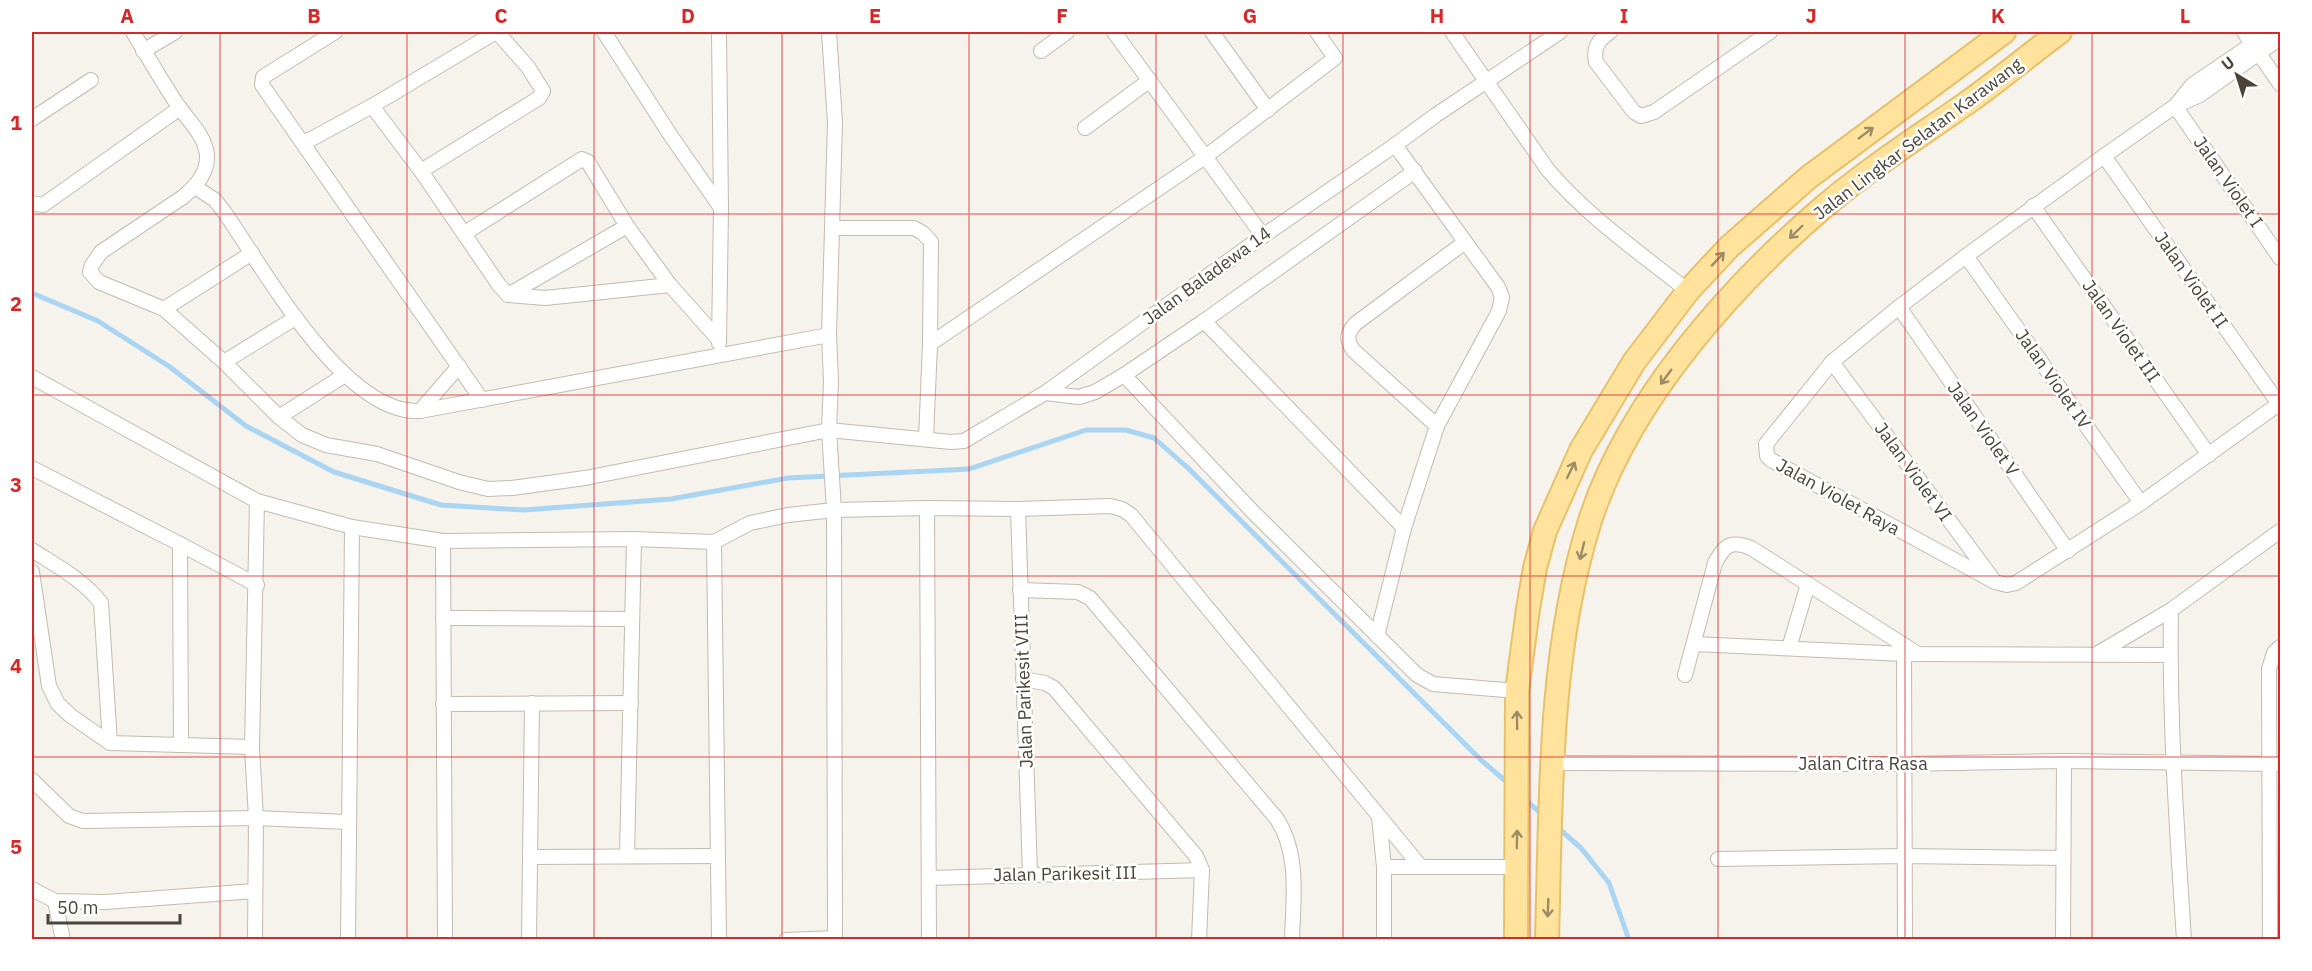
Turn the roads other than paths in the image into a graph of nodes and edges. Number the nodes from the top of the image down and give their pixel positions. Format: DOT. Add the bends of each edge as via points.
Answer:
graph roads {
  1 [pos="133,32"];
  2 [pos="175,32"];
  3 [pos="335,32"];
  4 [pos="497,32"];
  5 [pos="604,32"];
  6 [pos="719,32"];
  7 [pos="829,32"];
  8 [pos="1067,32"];
  9 [pos="1114,32"];
  10 [pos="1212,32"];
  11 [pos="1317,32"];
  12 [pos="1452,32"];
  13 [pos="1560,32"];
  14 [pos="1610,32"];
  15 [pos="1770,32"];
  16 [pos="2004,32"];
  17 [pos="2060,32"];
  18 [pos="2270,32"];
  19 [pos="2280,38"];
  20 [pos="2252,43"];
  21 [pos="143,51"];
  22 [pos="1041,51"];
  23 [pos="1486,79"];
  24 [pos="91,80"];
  25 [pos="1150,80"];
  26 [pos="2280,84"];
  27 [pos="372,106"];
  28 [pos="2175,106"];
  29 [pos="180,108"];
  30 [pos="1268,110"];
  31 [pos="32,118"];
  32 [pos="1085,128"];
  33 [pos="304,143"];
  34 [pos="1395,145"];
  35 [pos="2104,156"];
  36 [pos="1205,157"];
  37 [pos="420,171"];
  38 [pos="1415,171"];
  39 [pos="195,187"];
  40 [pos="32,203"];
  41 [pos="2033,206"];
  42 [pos="721,208"];
  43 [pos="627,226"];
  44 [pos="833,228"];
  45 [pos="465,233"];
  46 [pos="1263,236"];
  47 [pos="1465,242"];
  48 [pos="252,253"];
  49 [pos="1965,256"];
  50 [pos="2280,258"];
  51 [pos="670,285"];
  52 [pos="1688,291"];
  53 [pos="508,295"];
  54 [pos="1899,307"];
  55 [pos="164,309"];
  56 [pos="295,318"];
  57 [pos="1204,321"];
  58 [pos="829,335"];
  59 [pos="930,344"];
  60 [pos="719,347"];
  61 [pos="224,362"];
  62 [pos="1832,362"];
  63 [pos="459,366"];
  64 [pos="345,375"];
  65 [pos="1124,375"];
  66 [pos="32,377"];
  67 [pos="1045,393"];
  68 [pos="482,400"];
  69 [pos="2280,404"];
  70 [pos="420,411"];
  71 [pos="279,417"];
  72 [pos="1437,426"];
  73 [pos="829,430"];
  74 [pos="926,439"];
  75 [pos="2209,455"];
  76 [pos="32,468"];
  77 [pos="257,501"];
  78 [pos="2141,503"];
  79 [pos="927,508"];
  80 [pos="1018,509"];
  81 [pos="834,510"];
  82 [pos="352,527"];
  83 [pos="1404,528"];
  84 [pos="2280,531"];
  85 [pos="634,539"];
  86 [pos="443,542"];
  87 [pos="714,542"];
  88 [pos="180,543"];
  89 [pos="32,550"];
  90 [pos="2068,551"];
  91 [pos="32,573"];
  92 [pos="1995,582"];
  93 [pos="1808,584"];
  94 [pos="257,585"];
  95 [pos="1020,590"];
  96 [pos="2171,610"];
  97 [pos="443,618"];
  98 [pos="632,619"];
  99 [pos="1377,636"];
  100 [pos="1694,644"];
  101 [pos="2280,646"];
  102 [pos="1789,648"];
  103 [pos="1911,654"];
  104 [pos="2095,655"];
  105 [pos="2170,655"];
  106 [pos="1685,675"];
  107 [pos="1023,679"];
  108 [pos="1517,691"];
  109 [pos="631,703"];
  110 [pos="443,704"];
  111 [pos="532,704"];
  112 [pos="110,743"];
  113 [pos="181,745"];
  114 [pos="252,747"];
  115 [pos="2064,761"];
  116 [pos="2174,762"];
  117 [pos="1552,763"];
  118 [pos="1903,764"];
  119 [pos="2274,764"];
  120 [pos="32,780"];
  121 [pos="256,818"];
  122 [pos="1379,818"];
  123 [pos="348,822"];
  124 [pos="627,856"];
  125 [pos="718,856"];
  126 [pos="1904,856"];
  127 [pos="530,857"];
  128 [pos="2063,858"];
  129 [pos="1718,859"];
  130 [pos="2275,860"];
  131 [pos="1384,867"];
  132 [pos="1421,867"];
  133 [pos="1517,867"];
  134 [pos="1202,870"];
  135 [pos="1029,874"];
  136 [pos="929,878"];
  137 [pos="32,890"];
  138 [pos="255,891"];
  139 [pos="55,901"];
  140 [pos="63,939"];
  141 [pos="255,939"];
  142 [pos="348,939"];
  143 [pos="445,939"];
  144 [pos="529,939"];
  145 [pos="719,939"];
  146 [pos="786,939"];
  147 [pos="835,939"];
  148 [pos="929,939"];
  149 [pos="1199,939"];
  150 [pos="1292,939"];
  151 [pos="1384,939"];
  152 [pos="1516,939"];
  153 [pos="1547,939"];
  154 [pos="1905,939"];
  155 [pos="2063,939"];
  156 [pos="2184,939"];
  157 [pos="2270,939"];
  1 -- 21 [label="street"];
  2 -- 21 [label="street"];
  3 -- 33 [label="street" via="261,81"];
  4 -- 27 [label="street"];
  4 -- 37 [label="street" via="536,79 543,91 540,98"];
  5 -- 42 [label="street"];
  6 -- 42 [label="street"];
  7 -- 44 [label="street" via="835,122"];
  8 -- 22 [label="street"];
  9 -- 25 [label="street"];
  10 -- 30 [label="street"];
  11 -- 30 [label="street" via="1335,58"];
  12 -- 23 [label="street"];
  13 -- 23 [label="street, Jalan Baladewa 14"];
  14 -- 15 [label="street" via="1596,45 1596,62 1641,116 1654,112"];
  52 -- 16 [label="main road, Jalan Lingkar Selatan Karawang, one-way" via="1794,189"];
  17 -- 117 [label="main road, Jalan Lingkar Selatan Karawang, one-way" via="1827,204 1740,287 1698,334 1644,408 1605,479 1589,525 1570,604"];
  18 -- 20 [label="street"];
  19 -- 20 [label="street"];
  20 -- 26 [label="street"];
  20 -- 28 [label="street, Jalan Violet Raya" via="2192,85"];
  21 -- 29 [label="street"];
  23 -- 34 [label="street, Jalan Baladewa 14"];
  23 -- 52 [label="street" via="1563,188"];
  24 -- 31 [label="street"];
  25 -- 32 [label="street"];
  25 -- 36 [label="street"];
  27 -- 33 [label="street"];
  27 -- 37 [label="street"];
  28 -- 35 [label="street, Jalan Violet Raya"];
  28 -- 50 [label="street, Jalan Violet I"];
  29 -- 39 [label="street" via="200,135 207,154 205,172"];
  29 -- 40 [label="street" via="43,205"];
  30 -- 36 [label="street"];
  33 -- 63 [label="street"];
  34 -- 38 [label="street"];
  34 -- 46 [label="street, Jalan Baladewa 14"];
  35 -- 41 [label="street, Jalan Violet Raya"];
  35 -- 69 [label="street, Jalan Violet II"];
  36 -- 46 [label="street"];
  36 -- 59 [label="street"];
  37 -- 45 [label="street"];
  38 -- 47 [label="street"];
  38 -- 57 [label="street"];
  39 -- 48 [label="street" via="215,200"];
  39 -- 55 [label="street, Jalan Baladewa 14" via="101,252 90,272 99,282"];
  41 -- 49 [label="street, Jalan Violet Raya"];
  41 -- 75 [label="street, Jalan Violet III"];
  42 -- 60 [label="street"];
  43 -- 45 [label="street" via="588,162 582,159"];
  43 -- 51 [label="street"];
  43 -- 53 [label="street"];
  44 -- 58 [label="street"];
  44 -- 59 [label="street" via="914,228 931,242"];
  45 -- 53 [label="street"];
  46 -- 67 [label="street, Jalan Baladewa 14"];
  47 -- 72 [label="street" via="1498,287 1502,304"];
  47 -- 72 [label="street" via="1348,333 1353,350"];
  48 -- 55 [label="street"];
  48 -- 56 [label="street"];
  49 -- 54 [label="street, Jalan Violet Raya"];
  49 -- 78 [label="street, Jalan Violet IV"];
  51 -- 53 [label="street" via="545,298"];
  51 -- 60 [label="street"];
  108 -- 52 [label="main road, Jalan Lingkar Selatan Karawang, one-way" via="1535,567 1561,491 1634,362"];
  54 -- 62 [label="street, Jalan Violet Raya"];
  54 -- 90 [label="street, Jalan Violet V"];
  55 -- 61 [label="street, Jalan Baladewa 14"];
  56 -- 61 [label="street"];
  56 -- 64 [label="street"];
  57 -- 65 [label="street"];
  57 -- 83 [label="street"];
  58 -- 60 [label="street"];
  58 -- 73 [label="street"];
  59 -- 74 [label="street"];
  60 -- 68 [label="street"];
  61 -- 71 [label="street, Jalan Baladewa 14"];
  62 -- 92 [label="street, Jalan Violet VI"];
  62 -- 92 [label="street, Jalan Violet Raya" via="1766,444 1767,456"];
  63 -- 68 [label="street"];
  63 -- 70 [label="street"];
  64 -- 70 [label="street" via="390,406 407,412"];
  64 -- 71 [label="street"];
  65 -- 67 [label="street" via="1079,397"];
  65 -- 99 [label="street" via="1252,512"];
  66 -- 77 [label="street"];
  67 -- 74 [label="street, Jalan Baladewa 14" via="964,441"];
  68 -- 70 [label="street"];
  69 -- 75 [label="street"];
  71 -- 73 [label="street, Jalan Baladewa 14" via="302,435 326,445 377,454 488,489 585,478"];
  72 -- 83 [label="street"];
  73 -- 74 [label="street, Jalan Baladewa 14"];
  73 -- 81 [label="street"];
  75 -- 78 [label="street"];
  76 -- 88 [label="street"];
  77 -- 82 [label="street"];
  77 -- 94 [label="street"];
  78 -- 90 [label="street"];
  79 -- 80 [label="street"];
  79 -- 81 [label="street"];
  79 -- 136 [label="street"];
  80 -- 95 [label="street, Jalan Parikesit VIII"];
  80 -- 122 [label="street" via="1110,506 1131,515"];
  81 -- 87 [label="street" via="750,523"];
  81 -- 147 [label="street"];
  82 -- 86 [label="street"];
  82 -- 123 [label="street"];
  83 -- 99 [label="street"];
  84 -- 96 [label="street"];
  85 -- 86 [label="street"];
  85 -- 87 [label="street"];
  85 -- 98 [label="street"];
  86 -- 97 [label="street"];
  87 -- 125 [label="street"];
  88 -- 94 [label="street"];
  88 -- 113 [label="street"];
  89 -- 112 [label="street" via="78,580 101,603"];
  90 -- 92 [label="street" via="2016,584"];
  91 -- 112 [label="street" via="46,673 53,695 72,716"];
  93 -- 100 [label="street" via="1751,548 1731,544 1715,563"];
  93 -- 102 [label="street"];
  93 -- 103 [label="street"];
  94 -- 114 [label="street"];
  95 -- 107 [label="street, Jalan Parikesit VIII"];
  95 -- 150 [label="street" via="1078,592 1090,598 1277,819 1293,861"];
  96 -- 104 [label="street"];
  96 -- 105 [label="street"];
  97 -- 98 [label="street"];
  97 -- 110 [label="street"];
  98 -- 109 [label="street"];
  99 -- 108 [label="street" via="1424,681"];
  100 -- 102 [label="street"];
  100 -- 106 [label="street"];
  101 -- 119 [label="street" via="2269,669"];
  102 -- 103 [label="street"];
  103 -- 104 [label="street"];
  103 -- 118 [label="street"];
  104 -- 105 [label="street"];
  105 -- 116 [label="street"];
  107 -- 134 [label="street" via="1045,682 1054,688 1189,846"];
  107 -- 135 [label="street, Jalan Parikesit VIII"];
  133 -- 108 [label="main road, Jalan Lingkar Selatan Karawang, one-way"];
  109 -- 111 [label="street"];
  109 -- 124 [label="street"];
  110 -- 111 [label="street"];
  110 -- 143 [label="street"];
  111 -- 127 [label="street"];
  112 -- 113 [label="street"];
  113 -- 114 [label="street"];
  114 -- 121 [label="street"];
  115 -- 116 [label="street, Jalan Citra Rasa"];
  115 -- 118 [label="street, Jalan Citra Rasa"];
  115 -- 128 [label="street"];
  116 -- 119 [label="street, Jalan Citra Rasa"];
  116 -- 156 [label="street"];
  117 -- 118 [label="street, Jalan Citra Rasa"];
  117 -- 153 [label="main road, Jalan Lingkar Selatan Karawang, one-way"];
  118 -- 126 [label="street"];
  119 -- 130 [label="street"];
  120 -- 121 [label="street" via="69,816 83,821"];
  121 -- 123 [label="street"];
  121 -- 138 [label="street"];
  122 -- 131 [label="street"];
  122 -- 132 [label="street"];
  123 -- 142 [label="street"];
  124 -- 125 [label="street"];
  124 -- 127 [label="street"];
  125 -- 145 [label="street"];
  126 -- 128 [label="street"];
  126 -- 129 [label="street"];
  126 -- 154 [label="street"];
  127 -- 144 [label="street"];
  128 -- 155 [label="street"];
  130 -- 157 [label="street"];
  131 -- 132 [label="street"];
  131 -- 151 [label="street"];
  132 -- 133 [label="street"];
  133 -- 152 [label="main road, Jalan Lingkar Selatan Karawang"];
  134 -- 135 [label="street, Jalan Parikesit III"];
  134 -- 149 [label="street"];
  135 -- 136 [label="street, Jalan Parikesit III"];
  136 -- 148 [label="street"];
  137 -- 139 [label="street"];
  138 -- 139 [label="street" via="105,902"];
  138 -- 141 [label="street"];
  139 -- 140 [label="street"];
  146 -- 147 [label="street"];
}
